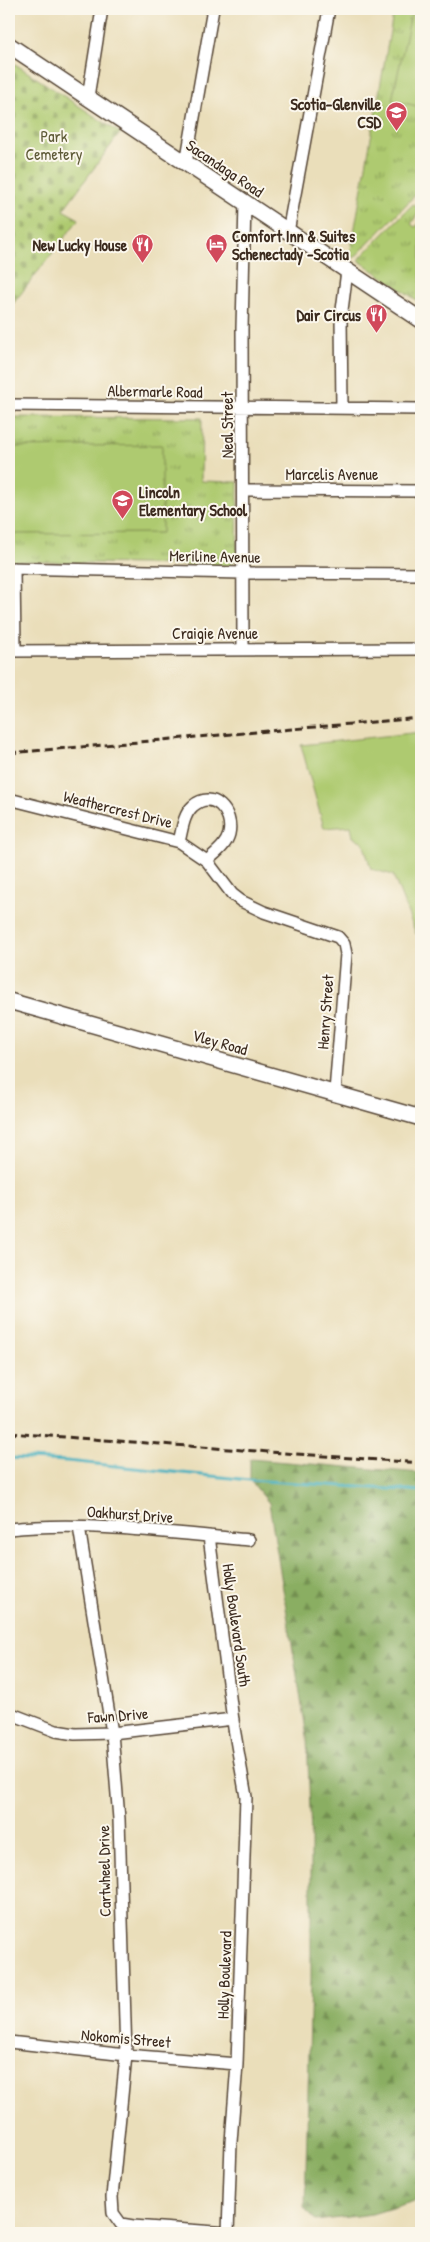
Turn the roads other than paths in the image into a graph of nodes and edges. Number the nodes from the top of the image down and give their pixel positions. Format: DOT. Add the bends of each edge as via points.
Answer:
graph roads {
  1 [pos="102,9"];
  2 [pos="214,9"];
  3 [pos="329,9"];
  4 [pos="9,45"];
  5 [pos="88,97"];
  6 [pos="186,163"];
  7 [pos="245,202"];
  8 [pos="288,232"];
  9 [pos="347,271"];
  10 [pos="421,320"];
  11 [pos="9,405"];
  12 [pos="243,408"];
  13 [pos="342,408"];
  14 [pos="421,409"];
  15 [pos="243,490"];
  16 [pos="421,491"];
  17 [pos="11,568"];
  18 [pos="242,573"];
  19 [pos="421,574"];
  20 [pos="243,649"];
  21 [pos="421,649"];
  22 [pos="12,651"];
  23 [pos="9,799"];
  24 [pos="180,842"];
  25 [pos="207,861"];
  26 [pos="338,937"];
  27 [pos="9,1001"];
  28 [pos="336,1092"];
  29 [pos="421,1118"];
  30 [pos="79,1526"];
  31 [pos="9,1529"];
  32 [pos="209,1536"];
  33 [pos="249,1540"];
  34 [pos="9,1713"];
  35 [pos="234,1719"];
  36 [pos="112,1734"];
  37 [pos="10,2039"];
  38 [pos="126,2055"];
  39 [pos="237,2064"];
  40 [pos="228,2233"];
  1 -- 5 [label="street"];
  2 -- 6 [label="street"];
  3 -- 8 [label="street"];
  4 -- 5 [label="main road, Sacandaga Road"];
  5 -- 6 [label="main road, Sacandaga Road"];
  6 -- 7 [label="main road, Sacandaga Road"];
  7 -- 8 [label="main road, Sacandaga Road"];
  7 -- 12 [label="street, Neal Street"];
  8 -- 9 [label="main road, Sacandaga Road"];
  9 -- 10 [label="main road, Sacandaga Road"];
  9 -- 13 [label="street" via="342,310"];
  11 -- 12 [label="street, Albermarle Road"];
  12 -- 13 [label="street, Albermarle Road"];
  12 -- 15 [label="street, Neal Street"];
  13 -- 14 [label="street, Albermarle Road"];
  15 -- 16 [label="street, Marcelis Avenue"];
  15 -- 18 [label="street, Neal Street"];
  17 -- 18 [label="street, Meriline Avenue"];
  17 -- 22 [label="street"];
  18 -- 19 [label="street, Meriline Avenue"];
  18 -- 20 [label="street, Neal Street"];
  20 -- 21 [label="street, Craigie Avenue"];
  20 -- 22 [label="street, Craigie Avenue"];
  23 -- 24 [label="street, Weathercrest Drive"];
  24 -- 25 [label="street, Weathercrest Drive"];
  24 -- 25 [label="street" via="184,821 192,807 201,802 219,803 226,809 230,821 229,834 223,846"];
  25 -- 26 [label="street, Weathercrest Drive" via="241,902"];
  26 -- 28 [label="street, Henry Street" via="346,954"];
  27 -- 28 [label="main road, Vley Road"];
  28 -- 29 [label="main road, Vley Road"];
  30 -- 31 [label="street, Oakhurst Drive"];
  30 -- 32 [label="street, Oakhurst Drive"];
  30 -- 36 [label="street, Cartwheel Drive"];
  32 -- 33 [label="street, Oakhurst Drive"];
  32 -- 35 [label="street, Holly Boulevard South"];
  34 -- 36 [label="street, Fawn Drive" via="56,1731"];
  35 -- 36 [label="street, Fawn Drive"];
  35 -- 39 [label="street, Holly Boulevard" via="246,1797"];
  36 -- 38 [label="street, Cartwheel Drive" via="119,1819"];
  37 -- 38 [label="street, Nokomis Street"];
  38 -- 39 [label="street, Nokomis Street"];
  38 -- 40 [label="street, Cartwheel Drive" via="112,2197 114,2217 121,2224 133,2226"];
  39 -- 40 [label="street, Holly Boulevard"];
}
